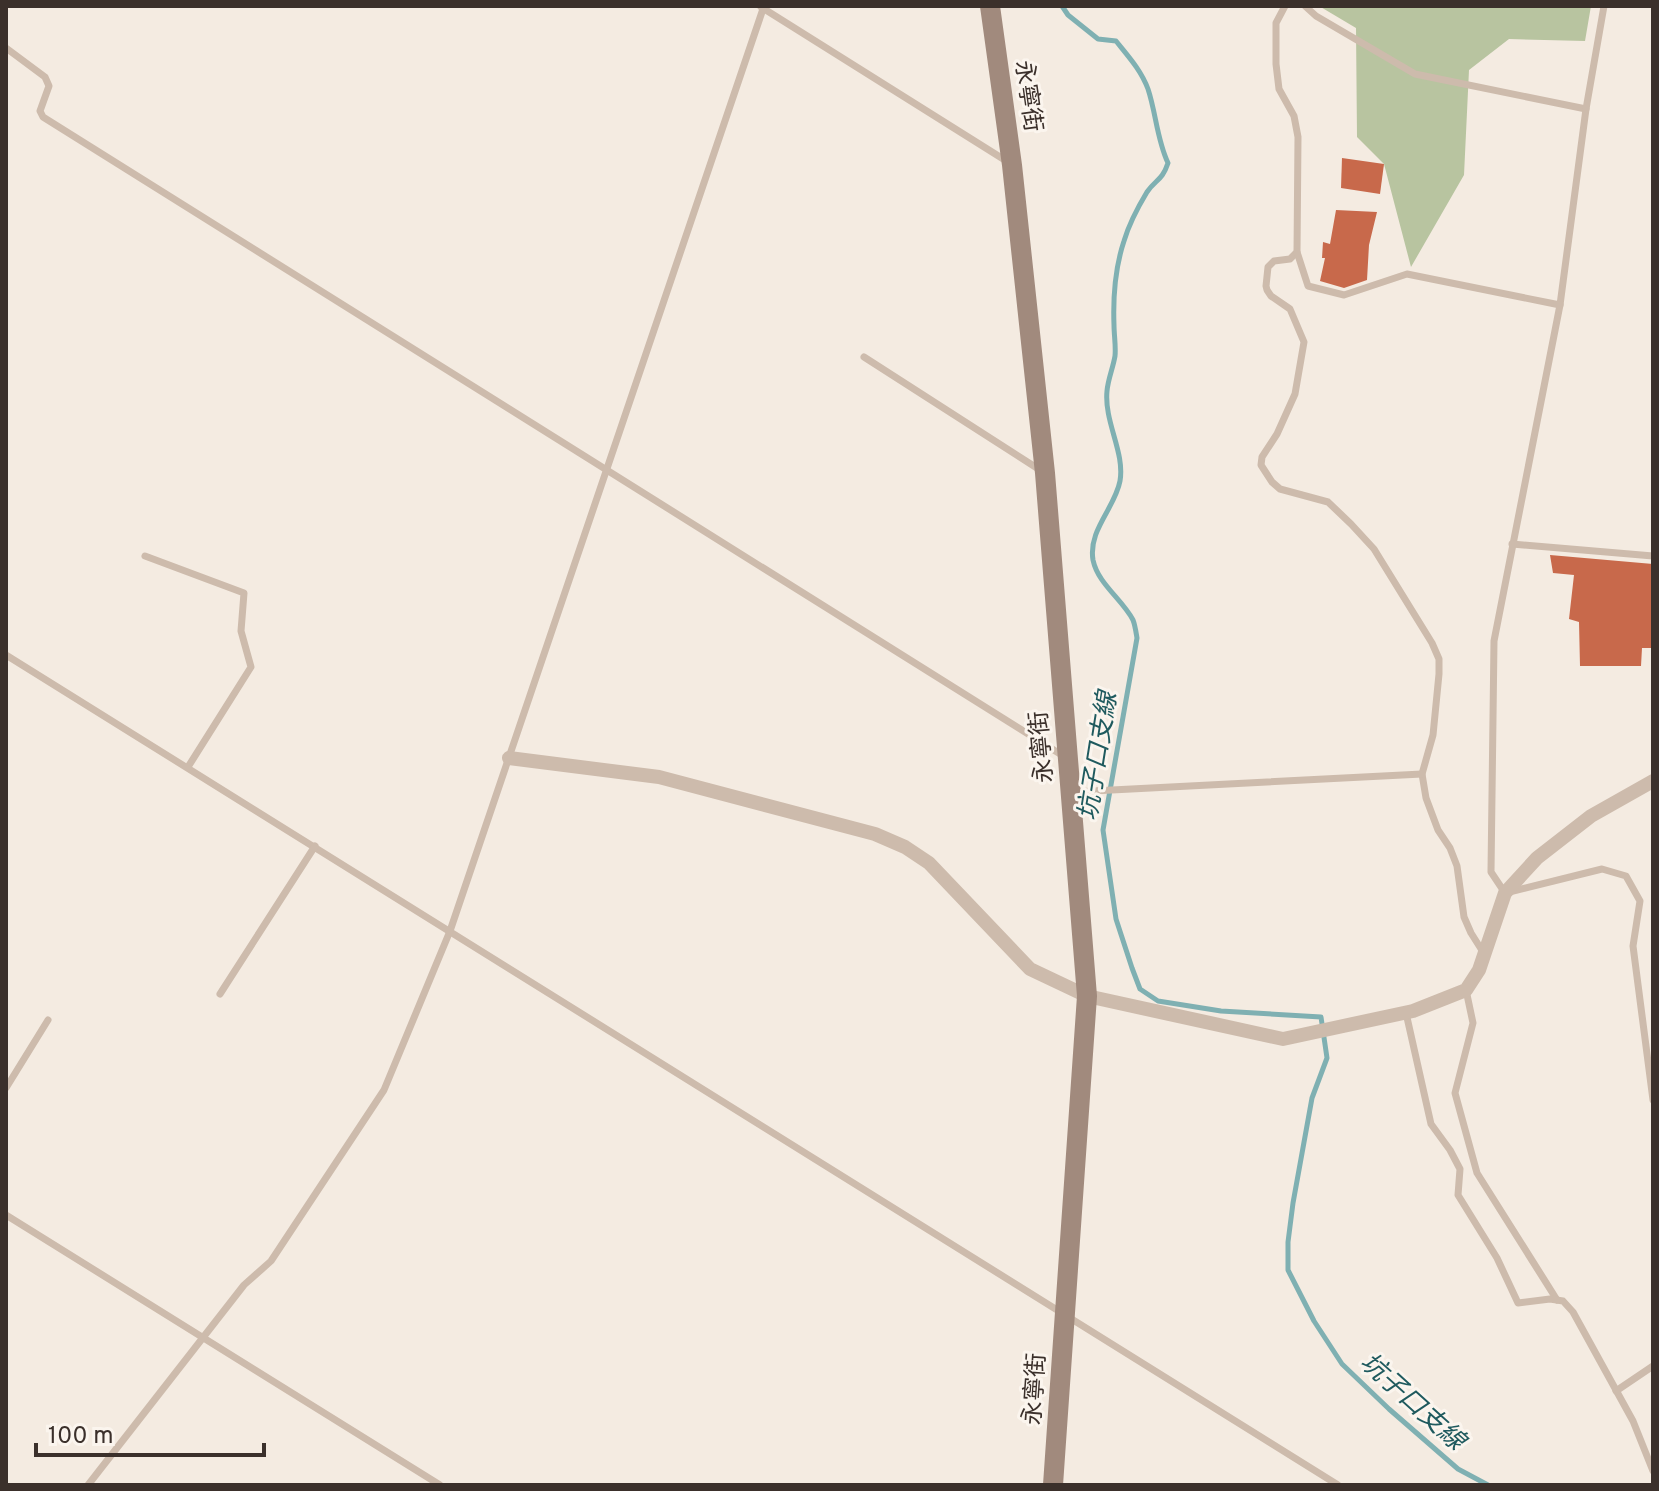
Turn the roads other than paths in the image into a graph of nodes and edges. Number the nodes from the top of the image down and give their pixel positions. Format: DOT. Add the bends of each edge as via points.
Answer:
graph roads {
  1 [pos="990,6"];
  2 [pos="1285,6"];
  3 [pos="1305,6"];
  4 [pos="1604,6"];
  5 [pos="762,7"];
  6 [pos="6,48"];
  7 [pos="1586,109"];
  8 [pos="1012,165"];
  9 [pos="1297,252"];
  10 [pos="1560,305"];
  11 [pos="864,357"];
  12 [pos="606,469"];
  13 [pos="1045,473"];
  14 [pos="1512,544"];
  15 [pos="145,556"];
  16 [pos="1653,556"];
  17 [pos="6,655"];
  18 [pos="509,758"];
  19 [pos="1068,758"];
  20 [pos="188,767"];
  21 [pos="1422,774"];
  22 [pos="1653,781"];
  23 [pos="1071,792"];
  24 [pos="315,846"];
  25 [pos="1505,893"];
  26 [pos="450,931"];
  27 [pos="1484,954"];
  28 [pos="1466,990"];
  29 [pos="220,994"];
  30 [pos="1087,996"];
  31 [pos="1406,1013"];
  32 [pos="48,1020"];
  33 [pos="6,1088"];
  34 [pos="1653,1100"];
  35 [pos="6,1215"];
  36 [pos="1557,1300"];
  37 [pos="1065,1316"];
  38 [pos="203,1338"];
  39 [pos="1653,1366"];
  40 [pos="1616,1391"];
  41 [pos="1653,1471"];
  42 [pos="88,1485"];
  43 [pos="440,1485"];
  44 [pos="1053,1485"];
  45 [pos="1338,1485"];
  1 -- 8 [label="street, 永寧街"];
  2 -- 9 [label="lane" via="1276,23 1276,64 1279,89 1294,116 1298,137"];
  3 -- 7 [label="lane" via="1415,74"];
  4 -- 7 [label="lane"];
  5 -- 8 [label="lane"];
  5 -- 12 [label="lane"];
  6 -- 12 [label="lane" via="45,77 49,86 40,111 43,117"];
  7 -- 10 [label="lane"];
  8 -- 13 [label="street, 永寧街"];
  9 -- 10 [label="lane" via="1308,286 1344,295 1407,274"];
  9 -- 21 [label="lane" via="1268,267 1268,293 1290,309 1304,342 1295,394 1261,465 1280,489 1328,502 1351,524 1374,549 1432,643 1439,674 1433,735"];
  10 -- 14 [label="lane"];
  11 -- 13 [label="lane"];
  12 -- 18 [label="lane"];
  12 -- 19 [label="lane"];
  13 -- 19 [label="street, 永寧街"];
  14 -- 16 [label="lane"];
  14 -- 25 [label="lane" via="1494,641 1491,872"];
  15 -- 20 [label="lane" via="244,593 241,631 251,667"];
  17 -- 20 [label="lane"];
  18 -- 26 [label="lane"];
  18 -- 30 [label="street" via="659,777 875,834 929,863 1030,969"];
  19 -- 23 [label="street, 永寧街"];
  20 -- 24 [label="lane"];
  21 -- 23 [label="lane"];
  21 -- 27 [label="lane" via="1438,830 1457,866 1464,917"];
  22 -- 25 [label="street" via="1591,816 1537,858"];
  23 -- 30 [label="street, 永寧街"];
  24 -- 26 [label="lane"];
  24 -- 29 [label="lane"];
  25 -- 27 [label="street"];
  25 -- 34 [label="lane" via="1602,869 1626,876 1640,901 1633,946"];
  26 -- 37 [label="lane"];
  26 -- 38 [label="lane" via="384,1090 271,1261 244,1285"];
  27 -- 28 [label="street"];
  28 -- 31 [label="street"];
  28 -- 36 [label="lane" via="1473,1023 1455,1093 1477,1173"];
  30 -- 31 [label="street" via="1283,1039"];
  30 -- 37 [label="street, 永寧街"];
  31 -- 36 [label="lane" via="1431,1124 1460,1169 1458,1195 1518,1303"];
  32 -- 33 [label="lane"];
  35 -- 38 [label="lane"];
  36 -- 40 [label="lane" via="1573,1312"];
  37 -- 44 [label="street, 永寧街"];
  37 -- 45 [label="lane"];
  38 -- 42 [label="lane"];
  38 -- 43 [label="lane"];
  39 -- 40 [label="lane"];
  40 -- 41 [label="lane"];
}
